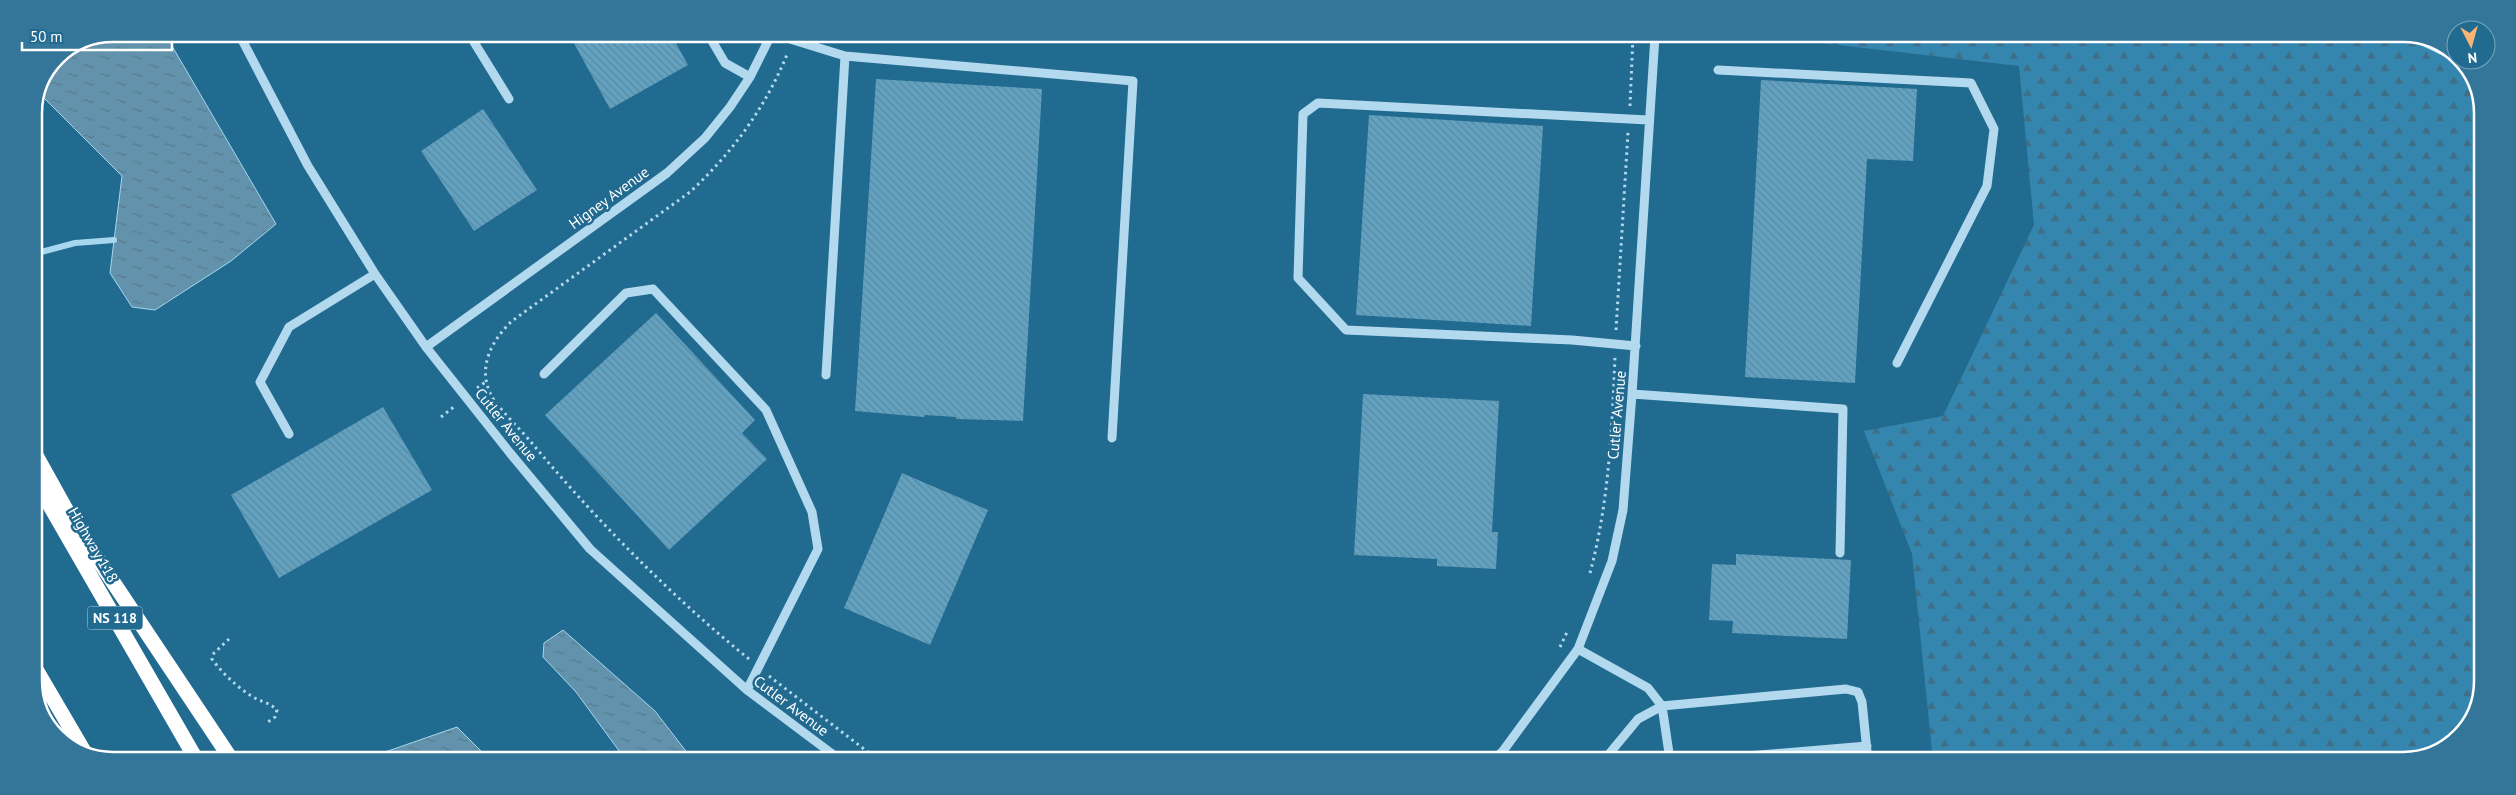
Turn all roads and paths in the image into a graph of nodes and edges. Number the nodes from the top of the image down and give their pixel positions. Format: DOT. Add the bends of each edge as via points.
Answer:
graph roads {
  1 [pos="244,43"];
  2 [pos="475,43"];
  3 [pos="713,43"];
  4 [pos="767,43"];
  5 [pos="791,43"];
  6 [pos="799,43"];
  7 [pos="1633,43"];
  8 [pos="1654,43"];
  9 [pos="845,56"];
  10 [pos="1718,70"];
  11 [pos="750,77"];
  12 [pos="509,99"];
  13 [pos="1629,119"];
  14 [pos="1648,120"];
  15 [pos="375,274"];
  16 [pos="1615,344"];
  17 [pos="1636,346"];
  18 [pos="426,347"];
  19 [pos="1897,362"];
  20 [pos="544,374"];
  21 [pos="826,375"];
  22 [pos="1632,394"];
  23 [pos="289,434"];
  24 [pos="1112,438"];
  25 [pos="43,467"];
  26 [pos="43,493"];
  27 [pos="1840,553"];
  28 [pos="1588,580"];
  29 [pos="1570,627"];
  30 [pos="229,639"];
  31 [pos="1578,649"];
  32 [pos="1558,650"];
  33 [pos="755,665"];
  34 [pos="762,670"];
  35 [pos="43,682"];
  36 [pos="747,690"];
  37 [pos="1662,706"];
  38 [pos="265,724"];
  39 [pos="79,743"];
  40 [pos="1867,746"];
  41 [pos="1485,748"];
  42 [pos="192,752"];
  43 [pos="226,752"];
  44 [pos="830,752"];
  45 [pos="868,752"];
  46 [pos="1481,752"];
  47 [pos="1502,752"];
  48 [pos="1611,752"];
  49 [pos="1669,752"];
  50 [pos="1795,752"];
  51 [pos="1867,752"];
  1 -- 15 [label="street, Cutler Avenue" via="308,166"];
  2 -- 12 [label="street"];
  3 -- 11 [label="street" via="725,63"];
  4 -- 11 [label="street, Higney Avenue"];
  5 -- 33 [label="path" via="778,79 758,115 716,168 690,192 512,321 491,345 486,373 491,396 564,481 645,566"];
  6 -- 9 [label="street"];
  7 -- 13 [label="path"];
  8 -- 14 [label="street, Cutler Avenue"];
  9 -- 21 [label="street"];
  9 -- 24 [label="street" via="1133,81"];
  10 -- 19 [label="street" via="1971,83 1994,129 1986,186"];
  11 -- 18 [label="street, Higney Avenue" via="705,138 667,173"];
  13 -- 14 [label="street"];
  13 -- 16 [label="path"];
  13 -- 16 [label="street" via="1318,103 1303,114 1298,278 1346,330"];
  14 -- 17 [label="street, Cutler Avenue"];
  15 -- 18 [label="street, Cutler Avenue"];
  15 -- 23 [label="street" via="289,327 260,382"];
  16 -- 17 [label="street"];
  16 -- 28 [label="path" via="1606,496"];
  17 -- 22 [label="street, Cutler Avenue"];
  18 -- 36 [label="street, Cutler Avenue" via="590,549"];
  20 -- 36 [label="street" via="626,293 653,289 766,410 812,512 818,549"];
  22 -- 27 [label="street" via="1843,409"];
  22 -- 31 [label="street, Cutler Avenue" via="1623,510 1612,561"];
  25 -- 43 [label="highway" via="73,522"];
  26 -- 42 [label="highway, Highway 118 / NS 118"];
  29 -- 32 [label="path"];
  30 -- 38 [label="path" via="212,659 222,673 254,698 269,703 277,710 275,717"];
  31 -- 37 [label="street" via="1648,688"];
  31 -- 47 [label="street, Cutler Avenue"];
  34 -- 45 [label="path"];
  35 -- 39 [label="highway"];
  36 -- 44 [label="street, Cutler Avenue"];
  37 -- 40 [label="street" via="1846,688 1858,692 1862,702"];
  37 -- 48 [label="street" via="1638,719"];
  37 -- 49 [label="street"];
  40 -- 50 [label="street"];
  40 -- 51 [label="street"];
  41 -- 46 [label="path"];
}
